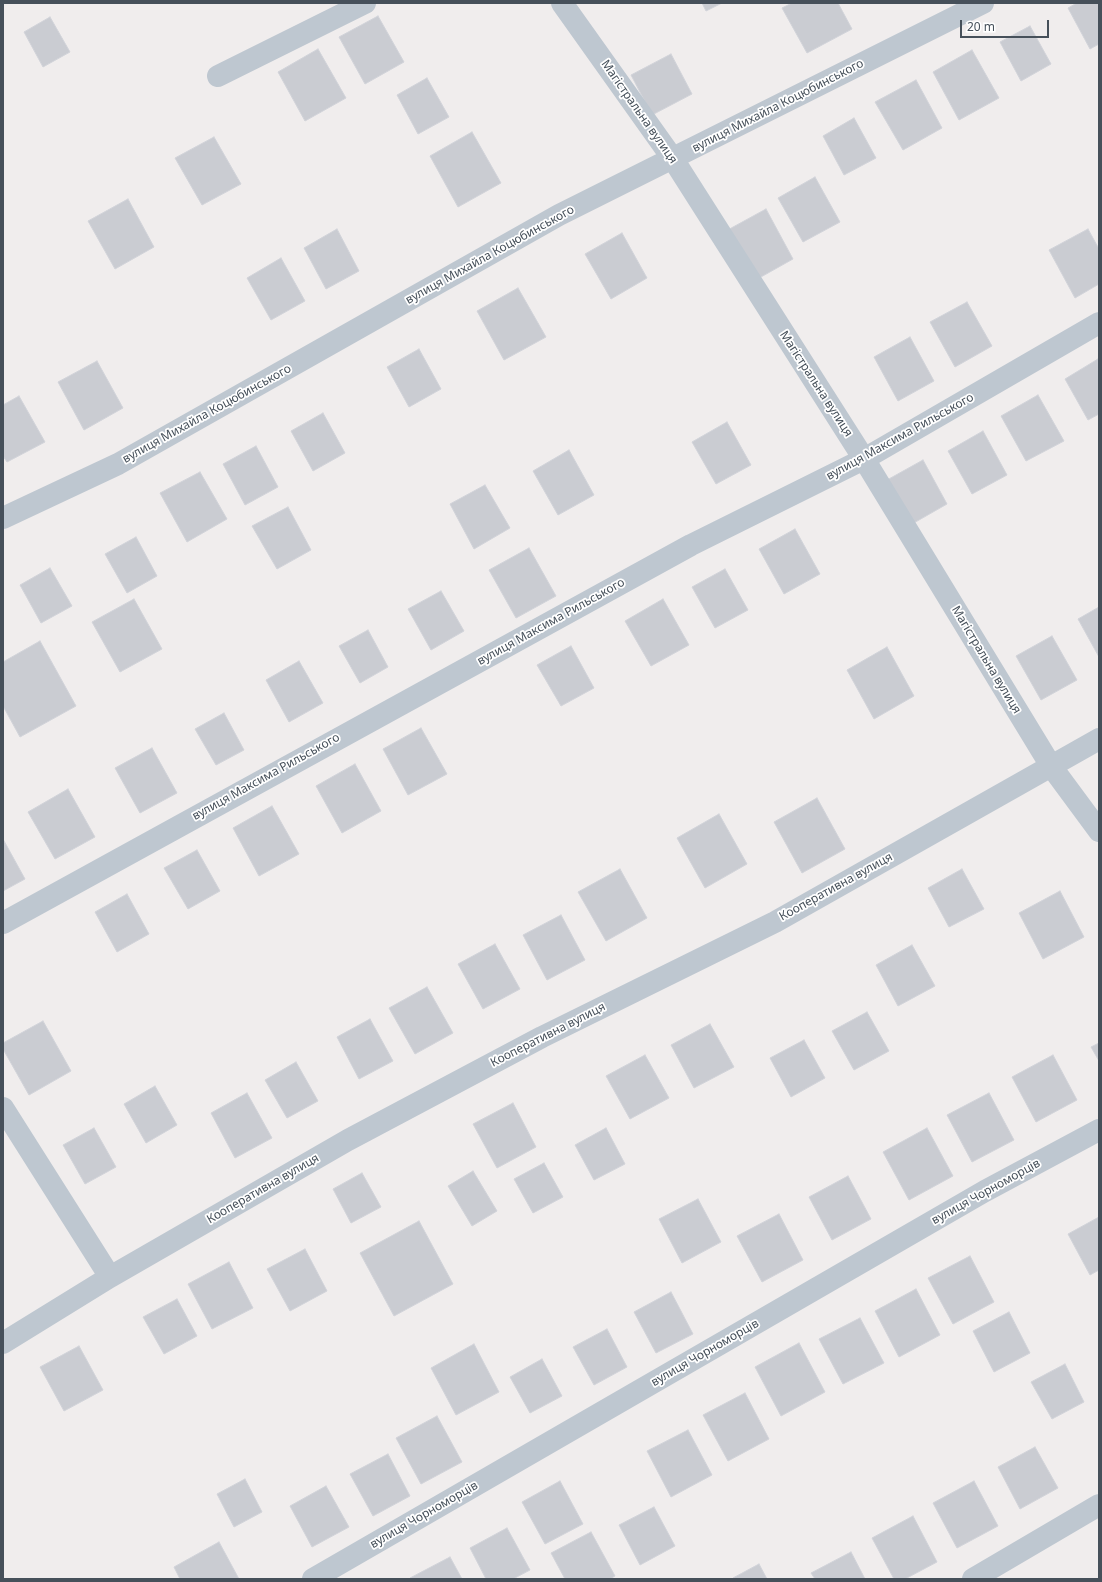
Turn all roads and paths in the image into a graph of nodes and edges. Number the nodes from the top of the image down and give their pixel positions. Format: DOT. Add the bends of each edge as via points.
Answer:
graph roads {
  1 [pos="365,3"];
  2 [pos="562,3"];
  3 [pos="983,3"];
  4 [pos="218,76"];
  5 [pos="673,159"];
  6 [pos="1099,323"];
  7 [pos="864,459"];
  8 [pos="3,518"];
  9 [pos="1099,739"];
  10 [pos="1051,766"];
  11 [pos="1099,832"];
  12 [pos="3,923"];
  13 [pos="3,1108"];
  14 [pos="1099,1130"];
  15 [pos="110,1277"];
  16 [pos="3,1343"];
  17 [pos="1099,1505"];
  18 [pos="313,1579"];
  19 [pos="972,1579"];
  1 -- 4 [label="street"];
  2 -- 5 [label="street, Магістральна вулиця"];
  3 -- 5 [label="street, вулиця Михайла Коцюбинського"];
  5 -- 7 [label="street, Магістральна вулиця"];
  5 -- 8 [label="street, вулиця Михайла Коцюбинського" via="559,215 118,464"];
  6 -- 7 [label="street, вулиця Максима Рильського"];
  7 -- 10 [label="street, Магістральна вулиця"];
  7 -- 12 [label="street, вулиця Максима Рильського" via="691,545"];
  9 -- 10 [label="street, Кооперативна вулиця"];
  10 -- 11 [label="street, Магістральна вулиця"];
  10 -- 15 [label="street, Кооперативна вулиця" via="775,922 542,1037 348,1140"];
  13 -- 15 [label="street"];
  14 -- 18 [label="street, вулиця Чорноморців" via="972,1199"];
  15 -- 16 [label="street, Кооперативна вулиця"];
  17 -- 19 [label="street"];
}
